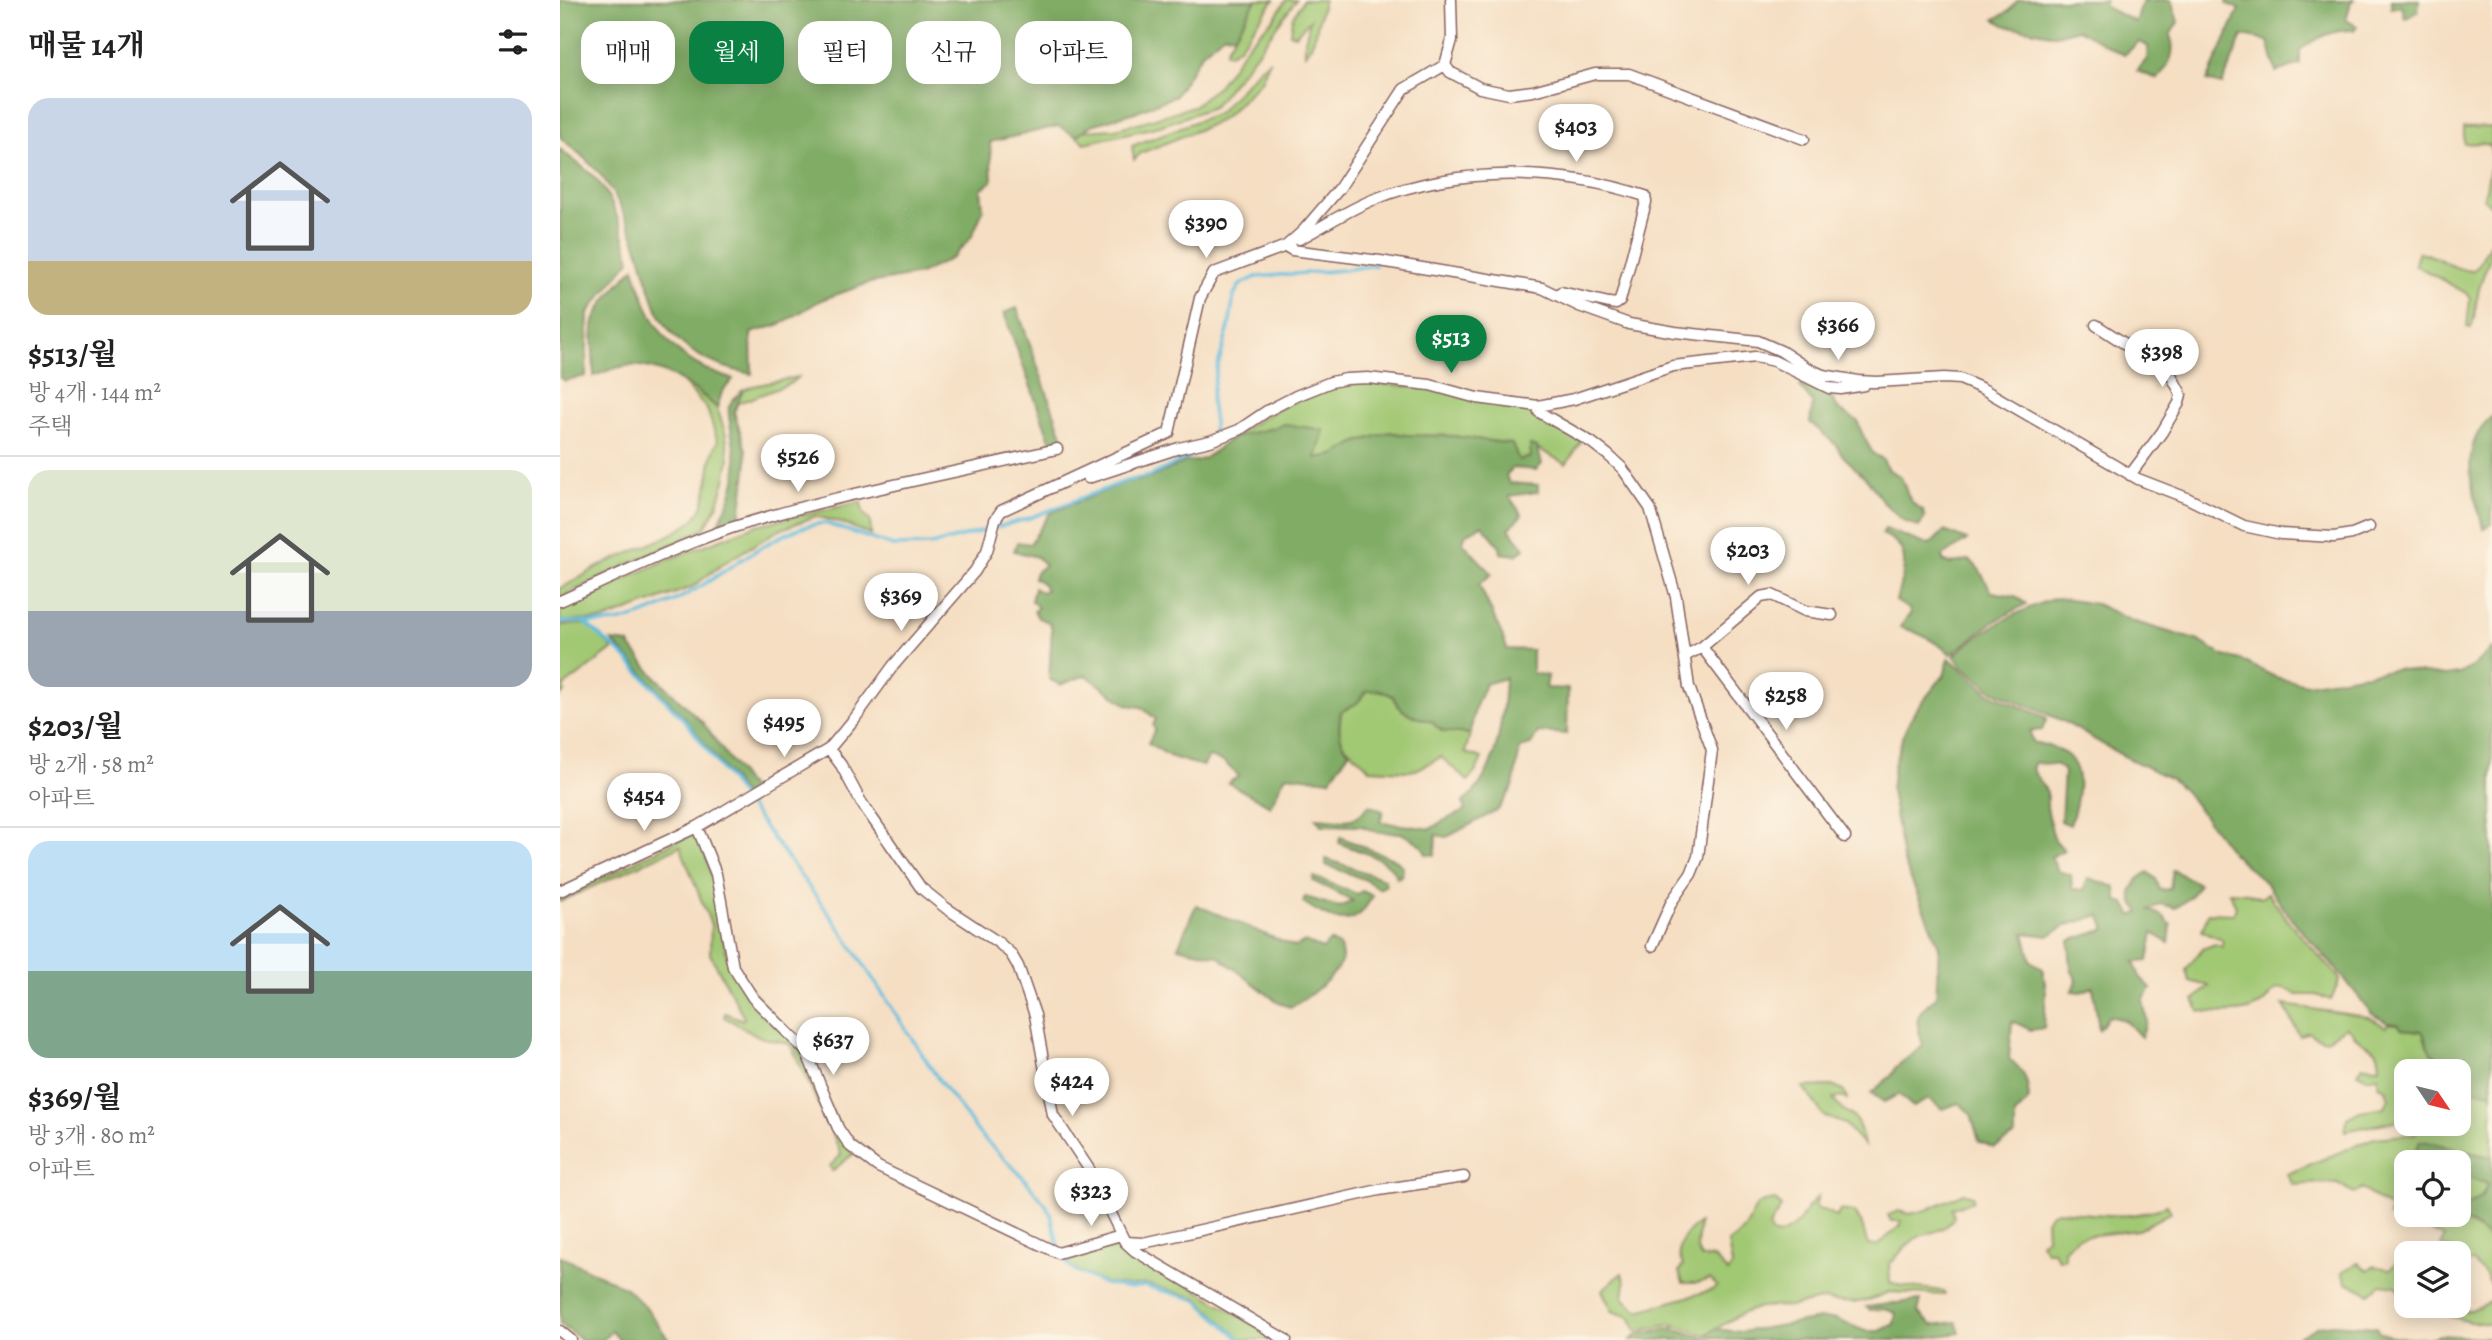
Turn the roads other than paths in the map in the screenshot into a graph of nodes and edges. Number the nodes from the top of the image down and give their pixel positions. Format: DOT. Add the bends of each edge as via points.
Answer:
graph roads {
  1 [pos="1451,0"];
  2 [pos="1445,65"];
  3 [pos="1804,139"];
  4 [pos="1286,246"];
  5 [pos="1542,288"];
  6 [pos="2096,325"];
  7 [pos="1877,382"];
  8 [pos="1538,406"];
  9 [pos="1057,449"];
  10 [pos="2130,475"];
  11 [pos="1041,494"];
  12 [pos="2368,527"];
  13 [pos="560,601"];
  14 [pos="1832,615"];
  15 [pos="1702,647"];
  16 [pos="1685,656"];
  17 [pos="829,749"];
  18 [pos="697,827"];
  19 [pos="1845,837"];
  20 [pos="560,891"];
  21 [pos="1652,946"];
  22 [pos="1464,1177"];
  23 [pos="1123,1238"];
  24 [pos="560,1331"];
  25 [pos="571,1340"];
  26 [pos="1286,1340"];
  1 -- 2 [label="street" via="1452,40"];
  2 -- 3 [label="street" via="1480,88 1509,94 1595,74 1629,74"];
  2 -- 4 [label="street" via="1404,89 1339,189"];
  4 -- 5 [label="street"];
  4 -- 5 [label="street" via="1374,199 1449,177 1488,174 1576,180 1644,196 1620,301 1609,303"];
  4 -- 11 [label="street" via="1224,268 1208,282 1200,298 1169,433"];
  5 -- 7 [label="street" via="1629,324 1758,341 1823,375"];
  6 -- 10 [label="street" via="2170,373 2181,394 2162,432"];
  7 -- 8 [label="street" via="1829,388 1767,359 1736,358 1673,366 1581,397"];
  7 -- 10 [label="street" via="1960,379"];
  8 -- 11 [label="street" via="1407,382 1368,378 1331,382 1210,442"];
  8 -- 16 [label="street" via="1539,412 1591,442 1622,467 1650,508 1676,597"];
  9 -- 13 [label="street" via="734,528 686,544"];
  10 -- 12 [label="street" via="2263,531 2334,537"];
  11 -- 17 [label="street" via="1001,511 975,572"];
  14 -- 15 [label="street" via="1805,611 1772,595 1761,597"];
  15 -- 16 [label="street"];
  15 -- 19 [label="street"];
  16 -- 21 [label="street" via="1689,687 1712,750 1698,857"];
  17 -- 18 [label="street"];
  17 -- 23 [label="street" via="920,888 1011,954 1035,1015 1053,1115 1089,1169"];
  18 -- 20 [label="street"];
  18 -- 23 [label="street" via="716,874 733,967 759,1004 806,1051 850,1146 878,1167 1058,1253"];
  22 -- 23 [label="street" via="1379,1190 1143,1243"];
  23 -- 26 [label="street" via="1135,1251"];
  24 -- 25 [label="street"];
}
